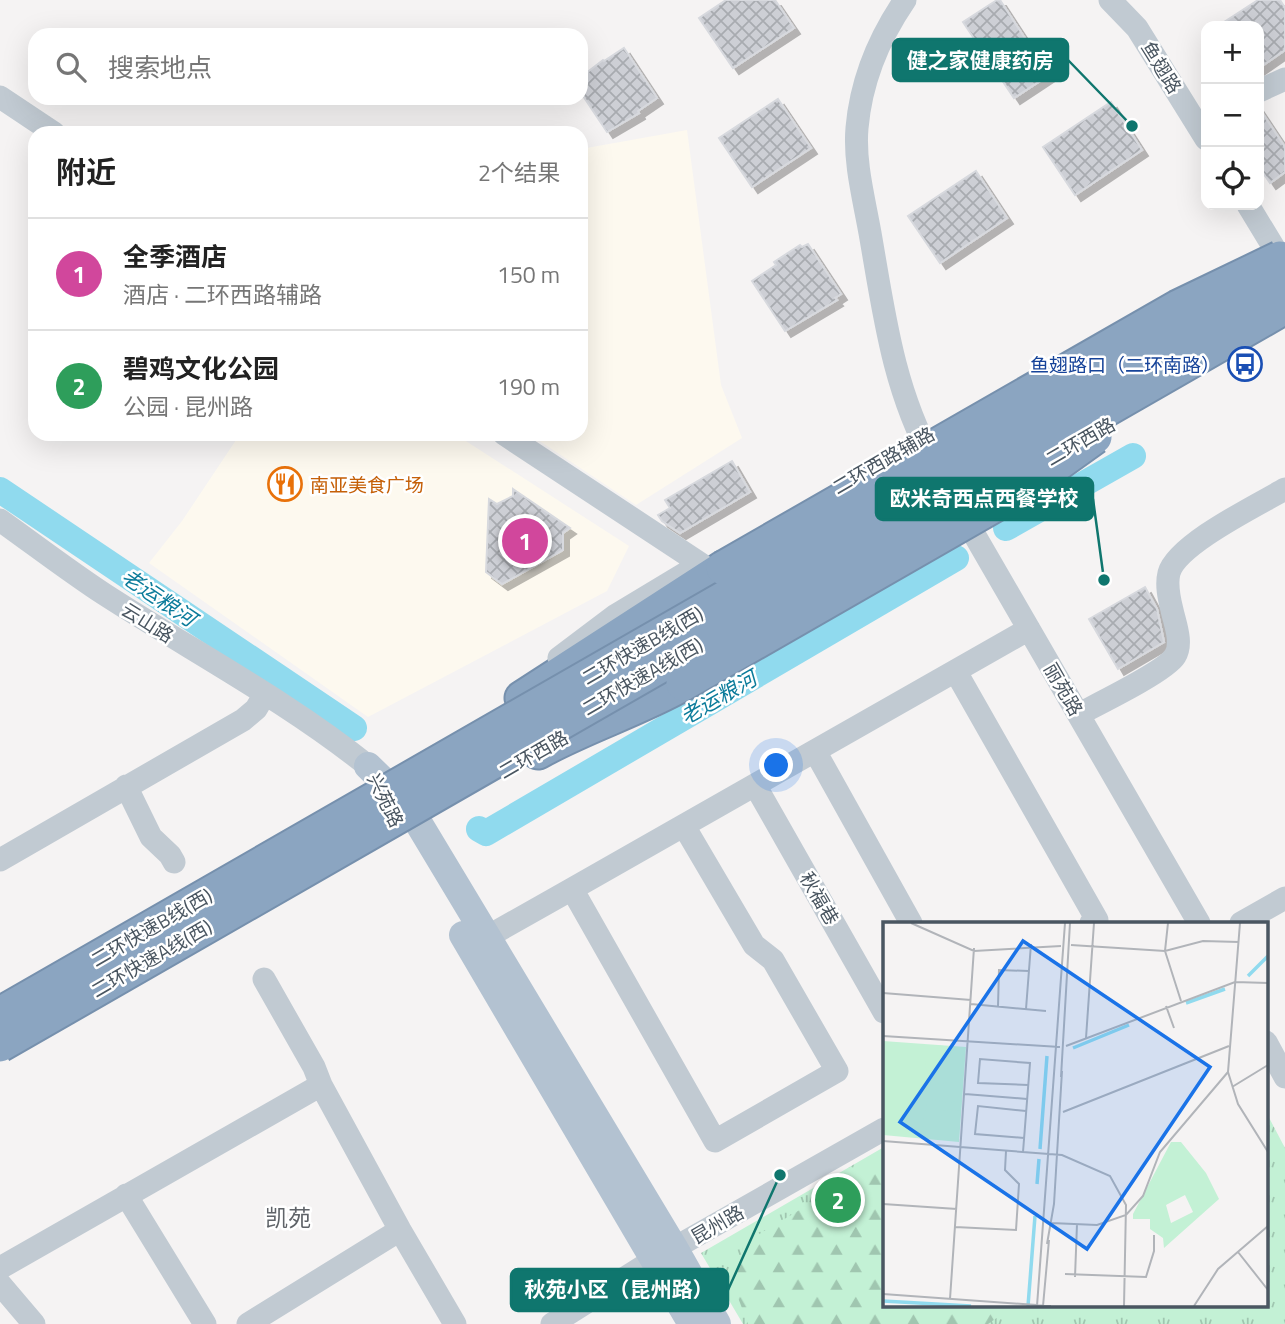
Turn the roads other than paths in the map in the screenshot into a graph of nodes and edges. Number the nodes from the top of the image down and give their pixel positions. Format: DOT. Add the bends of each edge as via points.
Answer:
graph roads {
  1 [pos="905,0"];
  2 [pos="1110,0"];
  3 [pos="1285,79"];
  4 [pos="1264,89"];
  5 [pos="0,97"];
  6 [pos="1201,125"];
  7 [pos="44,126"];
  8 [pos="1251,210"];
  9 [pos="1283,259"];
  10 [pos="1285,308"];
  11 [pos="1285,323"];
  12 [pos="515,441"];
  13 [pos="928,452"];
  14 [pos="1285,489"];
  15 [pos="960,510"];
  16 [pos="0,520"];
  17 [pos="712,566"];
  18 [pos="1029,629"];
  19 [pos="956,671"];
  20 [pos="265,694"];
  21 [pos="504,709"];
  22 [pos="1079,715"];
  23 [pos="815,751"];
  24 [pos="530,756"];
  25 [pos="375,776"];
  26 [pos="755,785"];
  27 [pos="126,786"];
  28 [pos="409,826"];
  29 [pos="684,826"];
  30 [pos="0,859"];
  31 [pos="174,862"];
  32 [pos="572,889"];
  33 [pos="1285,898"];
  34 [pos="910,922"];
  35 [pos="1093,922"];
  36 [pos="1198,922"];
  37 [pos="1243,922"];
  38 [pos="487,937"];
  39 [pos="264,979"];
  40 [pos="0,998"];
  41 [pos="883,1010"];
  42 [pos="0,1014"];
  43 [pos="0,1045"];
  44 [pos="1268,1046"];
  45 [pos="0,1060"];
  46 [pos="1285,1077"];
  47 [pos="321,1085"];
  48 [pos="883,1130"];
  49 [pos="126,1195"];
  50 [pos="400,1230"];
  51 [pos="665,1253"];
  52 [pos="0,1268"];
  53 [pos="0,1284"];
  54 [pos="0,1296"];
  55 [pos="24,1324"];
  56 [pos="34,1324"];
  57 [pos="205,1324"];
  58 [pos="248,1324"];
  59 [pos="455,1324"];
  60 [pos="552,1324"];
  61 [pos="692,1324"];
  62 [pos="716,1324"];
  1 -- 13 [label="street, 丽苑路" via="870,65 857,130 860,177 892,358"];
  2 -- 6 [label="street, 鱼翅路" via="1137,28"];
  3 -- 4 [label="street"];
  5 -- 7 [label="street"];
  8 -- 9 [label="street"];
  9 -- 13 [label="main road"];
  9 -- 17 [label="highway, bridge" via="1178,307"];
  9 -- 42 [label="highway, 二环快速B线(西), bridge"];
  10 -- 24 [label="highway, bridge" via="1177,376 1021,490 683,684"];
  10 -- 43 [label="highway, 二环快速A线(西), bridge"];
  11 -- 15 [label="main road, 二环西路"];
  12 -- 17 [label="street"];
  13 -- 15 [label="street, 丽苑路"];
  13 -- 17 [label="street, 二环西路辅路"];
  13 -- 21 [label="main road"];
  14 -- 22 [label="street" via="1194,543 1176,560 1169,572 1168,591 1179,645 1175,657"];
  15 -- 18 [label="street, 丽苑路"];
  15 -- 24 [label="main road, 二环西路"];
  16 -- 20 [label="street, 云山路" via="102,593"];
  17 -- 21 [label="highway"];
  18 -- 19 [label="street"];
  18 -- 22 [label="street, 丽苑路"];
  19 -- 23 [label="street"];
  19 -- 35 [label="street" via="1097,920"];
  20 -- 25 [label="street, 云山路" via="338,741"];
  20 -- 27 [label="street" via="243,720"];
  21 -- 25 [label="main road"];
  22 -- 36 [label="street, 丽苑路"];
  23 -- 26 [label="street"];
  23 -- 34 [label="street"];
  24 -- 28 [label="main road, 二环西路"];
  25 -- 28 [label="main road, 兴苑路"];
  25 -- 40 [label="main road"];
  26 -- 29 [label="street"];
  26 -- 41 [label="street, 秋福巷"];
  27 -- 30 [label="street"];
  27 -- 31 [label="street" via="151,837"];
  28 -- 38 [label="main road, 兴苑路"];
  28 -- 45 [label="main road, 二环西路"];
  28 -- 51 [label="main road, 兴苑路"];
  29 -- 32 [label="street"];
  29 -- 32 [label="street" via="754,945 773,960 837,1071 715,1140"];
  32 -- 38 [label="street"];
  33 -- 37 [label="street"];
  38 -- 51 [label="main road, 兴苑路"];
  39 -- 47 [label="street"];
  44 -- 46 [label="street"];
  47 -- 49 [label="street"];
  47 -- 50 [label="street"];
  48 -- 51 [label="street, 昆州路"];
  49 -- 52 [label="street"];
  49 -- 57 [label="street"];
  50 -- 58 [label="street"];
  50 -- 59 [label="street"];
  51 -- 60 [label="street, 昆州路"];
  51 -- 61 [label="main road, 兴苑路"];
  51 -- 62 [label="main road, 兴苑路"];
  53 -- 56 [label="street"];
  54 -- 55 [label="street"];
}
